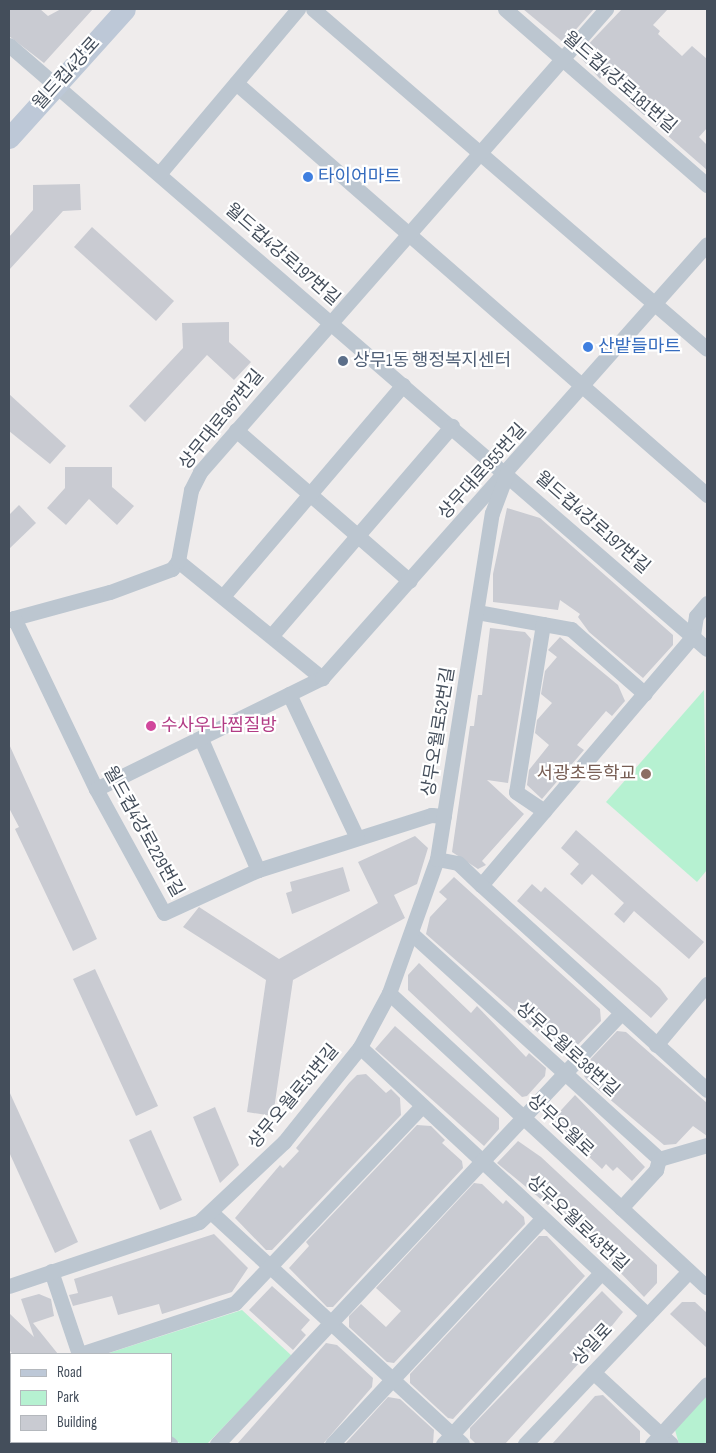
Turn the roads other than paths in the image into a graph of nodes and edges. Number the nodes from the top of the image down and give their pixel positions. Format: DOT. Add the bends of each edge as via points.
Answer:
graph roads {
  1 [pos="125,9"];
  2 [pos="298,9"];
  3 [pos="313,9"];
  4 [pos="506,9"];
  5 [pos="606,9"];
  6 [pos="9,46"];
  7 [pos="562,58"];
  8 [pos="236,83"];
  9 [pos="57,87"];
  10 [pos="9,138"];
  11 [pos="479,152"];
  12 [pos="159,174"];
  13 [pos="707,185"];
  14 [pos="408,233"];
  15 [pos="707,244"];
  16 [pos="655,304"];
  17 [pos="330,322"];
  18 [pos="707,349"];
  19 [pos="403,385"];
  20 [pos="583,386"];
  21 [pos="452,426"];
  22 [pos="236,430"];
  23 [pos="507,473"];
  24 [pos="310,494"];
  25 [pos="707,495"];
  26 [pos="356,535"];
  27 [pos="178,561"];
  28 [pos="410,581"];
  29 [pos="224,595"];
  30 [pos="707,603"];
  31 [pos="477,612"];
  32 [pos="11,619"];
  33 [pos="543,624"];
  34 [pos="272,635"];
  35 [pos="693,636"];
  36 [pos="707,649"];
  37 [pos="322,678"];
  38 [pos="290,694"];
  39 [pos="645,694"];
  40 [pos="201,739"];
  41 [pos="96,789"];
  42 [pos="544,811"];
  43 [pos="444,816"];
  44 [pos="357,838"];
  45 [pos="437,859"];
  46 [pos="258,870"];
  47 [pos="481,885"];
  48 [pos="412,934"];
  49 [pos="707,984"];
  50 [pos="388,993"];
  51 [pos="621,1012"];
  52 [pos="656,1045"];
  53 [pos="360,1047"];
  54 [pos="565,1073"];
  55 [pos="707,1090"];
  56 [pos="422,1106"];
  57 [pos="523,1117"];
  58 [pos="707,1145"];
  59 [pos="658,1159"];
  60 [pos="482,1162"];
  61 [pos="621,1208"];
  62 [pos="212,1213"];
  63 [pos="543,1218"];
  64 [pos="271,1266"];
  65 [pos="50,1271"];
  66 [pos="689,1271"];
  67 [pos="601,1273"];
  68 [pos="9,1286"];
  69 [pos="707,1287"];
  70 [pos="647,1315"];
  71 [pos="332,1324"];
  72 [pos="80,1353"];
  73 [pos="83,1353"];
  74 [pos="593,1372"];
  75 [pos="392,1379"];
  76 [pos="707,1384"];
  77 [pos="452,1441"];
  78 [pos="661,1441"];
  79 [pos="217,1444"];
  80 [pos="332,1444"];
  81 [pos="525,1444"];
  1 -- 9 [label="street, 월드컵4강로"];
  2 -- 8 [label="street"];
  3 -- 11 [label="street"];
  4 -- 7 [label="street, 월드컵4강로181번길"];
  5 -- 7 [label="street, 상무대로967번길"];
  6 -- 9 [label="street, 월드컵4강로197번길"];
  7 -- 11 [label="street, 상무대로967번길"];
  7 -- 13 [label="street, 월드컵4강로181번길"];
  8 -- 12 [label="street"];
  8 -- 14 [label="street"];
  9 -- 10 [label="street, 월드컵4강로"];
  9 -- 12 [label="street, 월드컵4강로197번길"];
  11 -- 14 [label="street, 상무대로967번길"];
  11 -- 16 [label="street"];
  12 -- 17 [label="street, 월드컵4강로197번길"];
  14 -- 17 [label="street, 상무대로967번길"];
  14 -- 20 [label="street"];
  15 -- 16 [label="street, 상무대로955번길"];
  16 -- 18 [label="street"];
  16 -- 20 [label="street, 상무대로955번길"];
  17 -- 19 [label="street, 월드컵4강로197번길"];
  17 -- 22 [label="street, 상무대로967번길"];
  19 -- 21 [label="street, 월드컵4강로197번길"];
  19 -- 24 [label="street"];
  20 -- 23 [label="street, 상무대로955번길"];
  20 -- 25 [label="street"];
  21 -- 23 [label="street, 월드컵4강로197번길"];
  21 -- 26 [label="street"];
  22 -- 24 [label="street"];
  22 -- 27 [label="street, 상무대로967번길" via="191,490"];
  23 -- 28 [label="street, 상무대로955번길"];
  23 -- 31 [label="street, 상무오월로52번길" via="492,513"];
  23 -- 35 [label="street, 월드컵4강로197번길"];
  24 -- 26 [label="street"];
  24 -- 29 [label="street"];
  26 -- 28 [label="street"];
  26 -- 34 [label="street"];
  27 -- 29 [label="street"];
  27 -- 32 [label="street" via="151,579"];
  28 -- 37 [label="street, 상무대로955번길"];
  29 -- 34 [label="street"];
  30 -- 35 [label="street" via="696,616"];
  31 -- 33 [label="street"];
  31 -- 43 [label="street, 상무오월로52번길"];
  32 -- 41 [label="street, 월드컵4강로229번길"];
  33 -- 39 [label="street" via="571,629"];
  33 -- 42 [label="street" via="516,792"];
  34 -- 37 [label="street"];
  35 -- 36 [label="street, 월드컵4강로197번길"];
  35 -- 39 [label="street"];
  37 -- 38 [label="street, 상무대로955번길"];
  38 -- 40 [label="street, 상무대로955번길"];
  38 -- 44 [label="street"];
  39 -- 42 [label="street"];
  40 -- 41 [label="street, 상무대로955번길"];
  40 -- 46 [label="street"];
  41 -- 46 [label="street, 월드컵4강로229번길" via="164,913"];
  42 -- 47 [label="street"];
  43 -- 44 [label="street, 월드컵4강로229번길" via="431,815"];
  43 -- 45 [label="street, 상무오월로52번길"];
  44 -- 46 [label="street, 월드컵4강로229번길"];
  45 -- 47 [label="street" via="458,863"];
  45 -- 48 [label="street, 상무오월로52번길"];
  47 -- 51 [label="street"];
  48 -- 50 [label="street, 상무오월로52번길"];
  48 -- 54 [label="street, 상무오월로38번길"];
  49 -- 52 [label="street"];
  50 -- 53 [label="street, 상무오월로51번길"];
  50 -- 57 [label="street, 상무오월로"];
  51 -- 52 [label="street"];
  51 -- 54 [label="street"];
  52 -- 55 [label="street"];
  53 -- 56 [label="street, 상무오월로43번길"];
  53 -- 62 [label="street, 상무오월로51번길" via="284,1142"];
  54 -- 57 [label="street"];
  54 -- 59 [label="street, 상무오월로38번길"];
  56 -- 60 [label="street, 상무오월로43번길"];
  56 -- 64 [label="street"];
  57 -- 60 [label="street"];
  57 -- 61 [label="street, 상무오월로"];
  58 -- 59 [label="street"];
  59 -- 61 [label="street" via="656,1170"];
  60 -- 63 [label="street, 상무오월로43번길"];
  60 -- 71 [label="street"];
  61 -- 66 [label="street, 상무오월로"];
  62 -- 64 [label="street"];
  62 -- 65 [label="street, 상무오월로51번길" via="199,1222"];
  63 -- 67 [label="street, 상무오월로43번길"];
  63 -- 75 [label="street"];
  64 -- 71 [label="street"];
  64 -- 73 [label="street" via="236,1303"];
  65 -- 68 [label="street, 상무오월로51번길"];
  65 -- 72 [label="street"];
  66 -- 69 [label="street, 상무오월로"];
  66 -- 70 [label="street, 상일로"];
  67 -- 70 [label="street, 상무오월로43번길"];
  67 -- 77 [label="street"];
  70 -- 74 [label="street, 상일로"];
  71 -- 75 [label="street"];
  71 -- 79 [label="street"];
  74 -- 78 [label="street"];
  74 -- 81 [label="street, 상일로"];
  75 -- 77 [label="street"];
  75 -- 80 [label="street"];
  76 -- 78 [label="street"];
}
